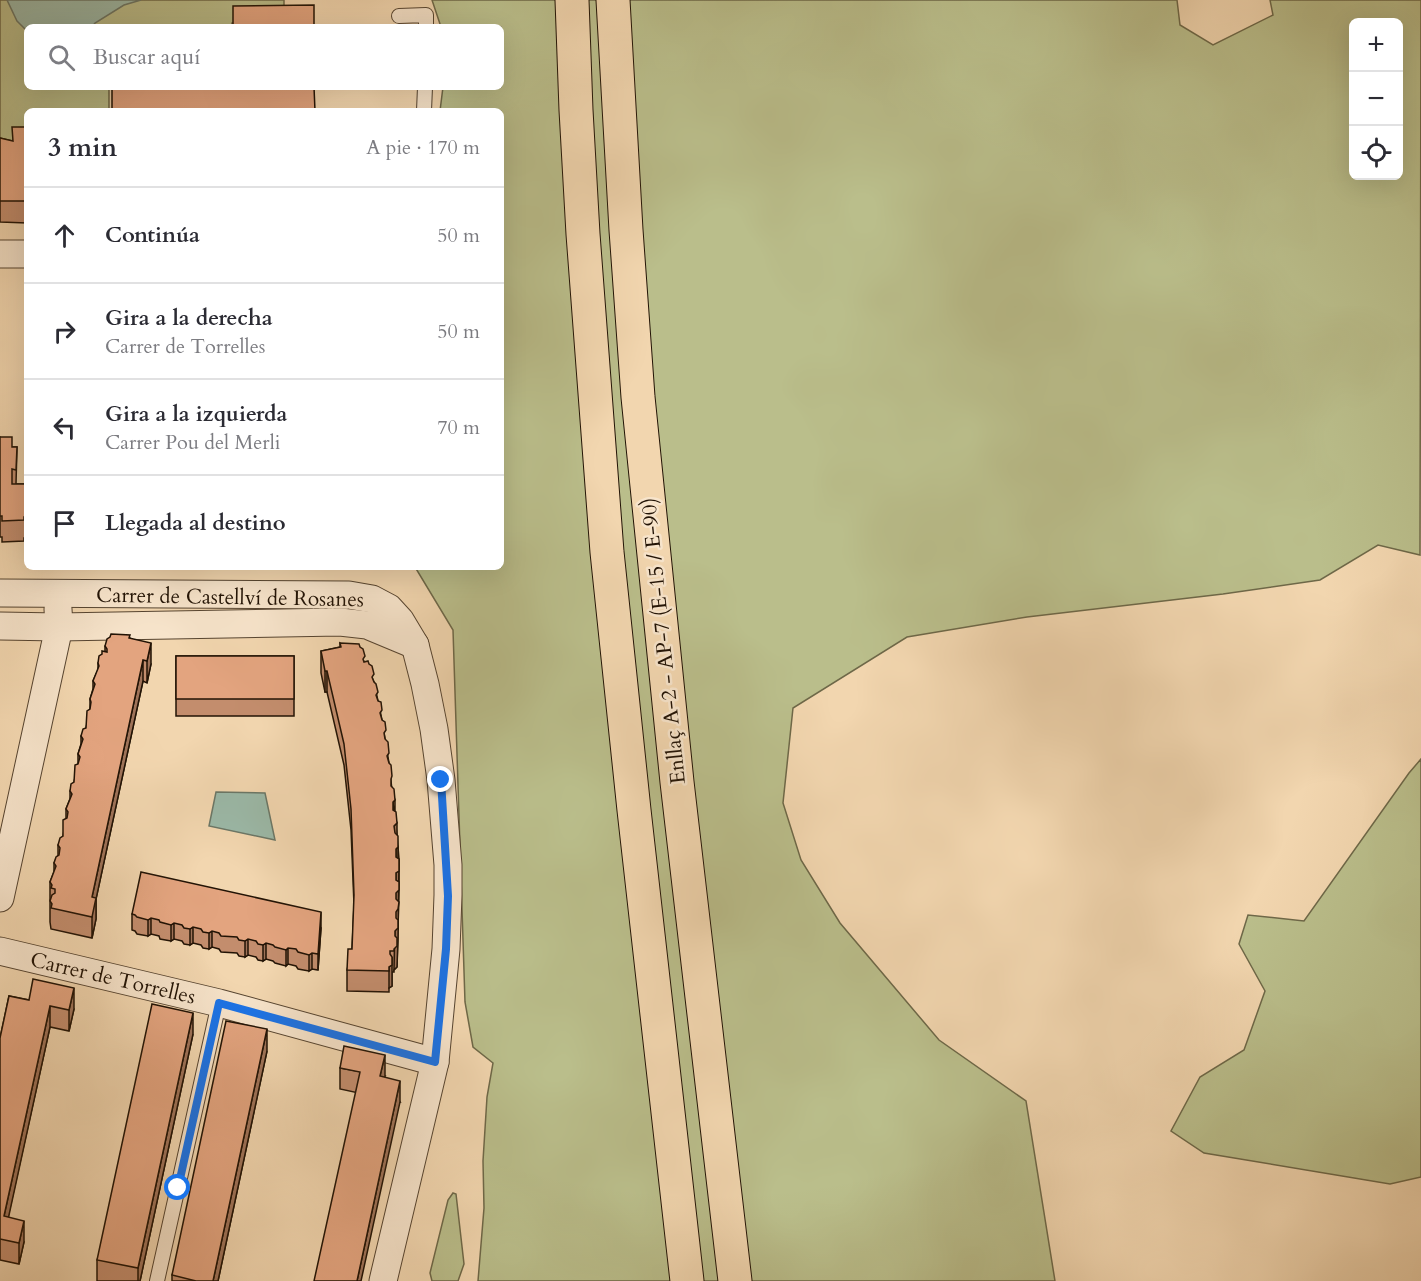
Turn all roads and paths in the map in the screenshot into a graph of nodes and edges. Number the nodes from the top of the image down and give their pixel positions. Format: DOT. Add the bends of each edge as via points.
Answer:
graph roads {
  1 [pos="572,0"];
  2 [pos="613,0"];
  3 [pos="399,16"];
  4 [pos="426,24"];
  5 [pos="425,90"];
  6 [pos="424,108"];
  7 [pos="0,254"];
  8 [pos="24,254"];
  9 [pos="0,594"];
  10 [pos="57,594"];
  11 [pos="0,626"];
  12 [pos="59,627"];
  13 [pos="415,645"];
  14 [pos="0,898"];
  15 [pos="0,951"];
  16 [pos="219,1003"];
  17 [pos="435,1062"];
  18 [pos="157,1281"];
  19 [pos="383,1281"];
  20 [pos="687,1281"];
  21 [pos="735,1281"];
  1 -- 20 [label="highway" via="582,223 607,552"];
  2 -- 21 [label="highway, Enllaç A-2 - AP-7 (E-15 / E-90)" via="638,397 677,782"];
  3 -- 4 [label="lane" via="426,15"];
  5 -- 6 [label="lane"];
  7 -- 8 [label="street"];
  9 -- 10 [label="street, Carrer de Castellví de Rosanes"];
  10 -- 12 [label="street"];
  10 -- 13 [label="street, Carrer de Castellví de Rosanes" via="372,599 389,608"];
  11 -- 12 [label="street, Carrer de Castellví de Rosanes"];
  12 -- 13 [label="street, Carrer de Castellví de Rosanes" via="340,622 368,625"];
  12 -- 14 [label="street"];
  13 -- 17 [label="street" via="434,729 448,865 446,949"];
  15 -- 16 [label="street, Carrer de Torrelles"];
  16 -- 17 [label="street, Carrer de Torrelles"];
  16 -- 18 [label="lane"];
  17 -- 19 [label="street"];
}
